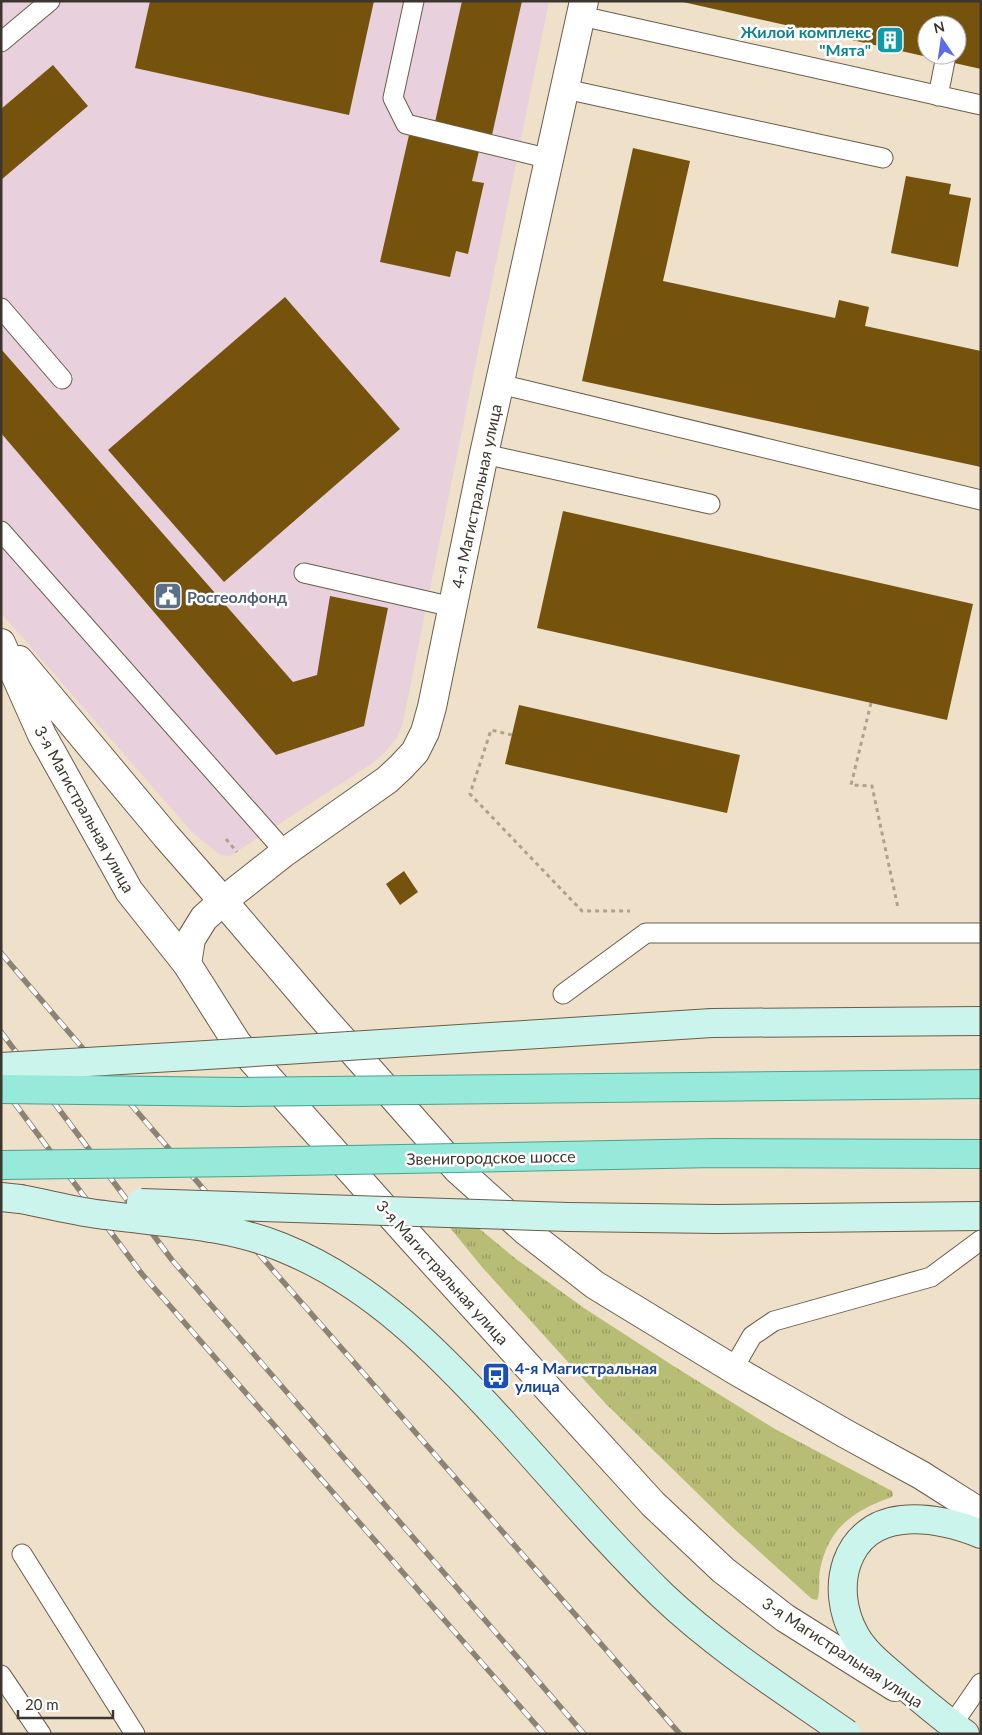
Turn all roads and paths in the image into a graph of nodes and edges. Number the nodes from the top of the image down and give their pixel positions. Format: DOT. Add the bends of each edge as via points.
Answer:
graph roads {
  1 [pos="50,1"];
  2 [pos="414,1"];
  3 [pos="583,9"];
  4 [pos="1,42"];
  5 [pos="944,65"];
  6 [pos="565,89"];
  7 [pos="938,96"];
  8 [pos="981,105"];
  9 [pos="884,158"];
  10 [pos="550,159"];
  11 [pos="1,308"];
  12 [pos="62,379"];
  13 [pos="500,384"];
  14 [pos="484,454"];
  15 [pos="981,500"];
  16 [pos="710,504"];
  17 [pos="1,531"];
  18 [pos="304,573"];
  19 [pos="453,608"];
  20 [pos="1,641"];
  21 [pos="871,703"];
  22 [pos="512,735"];
  23 [pos="226,839"];
  24 [pos="238,852"];
  25 [pos="285,852"];
  26 [pos="223,901"];
  27 [pos="631,911"];
  28 [pos="899,912"];
  29 [pos="981,933"];
  30 [pos="187,964"];
  31 [pos="563,994"];
  32 [pos="981,1020"];
  33 [pos="1,1066"];
  34 [pos="981,1084"];
  35 [pos="1,1089"];
  36 [pos="981,1154"];
  37 [pos="1,1165"];
  38 [pos="11,1198"];
  39 [pos="981,1216"];
  40 [pos="981,1240"];
  41 [pos="733,1368"];
  42 [pos="981,1513"];
  43 [pos="981,1534"];
  44 [pos="22,1554"];
  45 [pos="1,1674"];
  46 [pos="981,1683"];
  47 [pos="930,1708"];
  48 [pos="959,1729"];
  49 [pos="41,1734"];
  50 [pos="135,1734"];
  51 [pos="847,1734"];
  1 -- 4 [label="lane"];
  2 -- 10 [label="lane" via="393,98 406,124"];
  3 -- 6 [label="street, 4-я Магистральная улица"];
  3 -- 7 [label="lane"];
  5 -- 7 [label="lane"];
  6 -- 9 [label="lane"];
  6 -- 10 [label="street, 4-я Магистральная улица"];
  7 -- 8 [label="lane"];
  10 -- 13 [label="street, 4-я Магистральная улица"];
  11 -- 12 [label="lane"];
  13 -- 14 [label="street, 4-я Магистральная улица"];
  13 -- 15 [label="lane"];
  14 -- 16 [label="lane"];
  14 -- 19 [label="street, 4-я Магистральная улица"];
  17 -- 25 [label="lane"];
  18 -- 19 [label="lane"];
  19 -- 25 [label="street, 4-я Магистральная улица" via="432,707 415,752 388,780"];
  20 -- 26 [label="street, 3-я Магистральная улица"];
  20 -- 30 [label="street, 3-я Магистральная улица" via="42,735 129,891"];
  21 -- 28 [label="path" via="851,785 872,786"];
  22 -- 27 [label="path" via="490,730 470,794 582,911"];
  23 -- 24 [label="path"];
  25 -- 26 [label="street, 4-я Магистральная улица"];
  26 -- 30 [label="street" via="204,918 191,939"];
  26 -- 41 [label="street, 3-я Магистральная улица" via="317,1011 471,1181 527,1232 595,1285"];
  29 -- 31 [label="lane" via="646,933"];
  30 -- 47 [label="street, 3-я Магистральная улица" via="237,1043 653,1504 723,1570 785,1618"];
  32 -- 33 [label="main road, bridge" via="712,1023"];
  34 -- 35 [label="main road, bridge" via="240,1092"];
  36 -- 37 [label="main road, Звенигородское шоссе, bridge" via="716,1152"];
  38 -- 39 [label="main road, bridge" via="568,1217"];
  38 -- 51 [label="main road, bridge" via="103,1215 199,1226 279,1246 319,1264 375,1300 459,1375 664,1596 722,1646"];
  40 -- 41 [label="lane" via="930,1276 774,1321 752,1336"];
  41 -- 42 [label="street, 3-я Магистральная улица" via="922,1475"];
  43 -- 47 [label="main road" via="955,1524 901,1520 881,1526 865,1536 854,1546 846,1561 843,1595 846,1616 854,1633 864,1650"];
  44 -- 50 [label="lane"];
  45 -- 49 [label="lane"];
  46 -- 48 [label="lane"];
  47 -- 48 [label="main road, 3-я Магистральная улица"];
}
